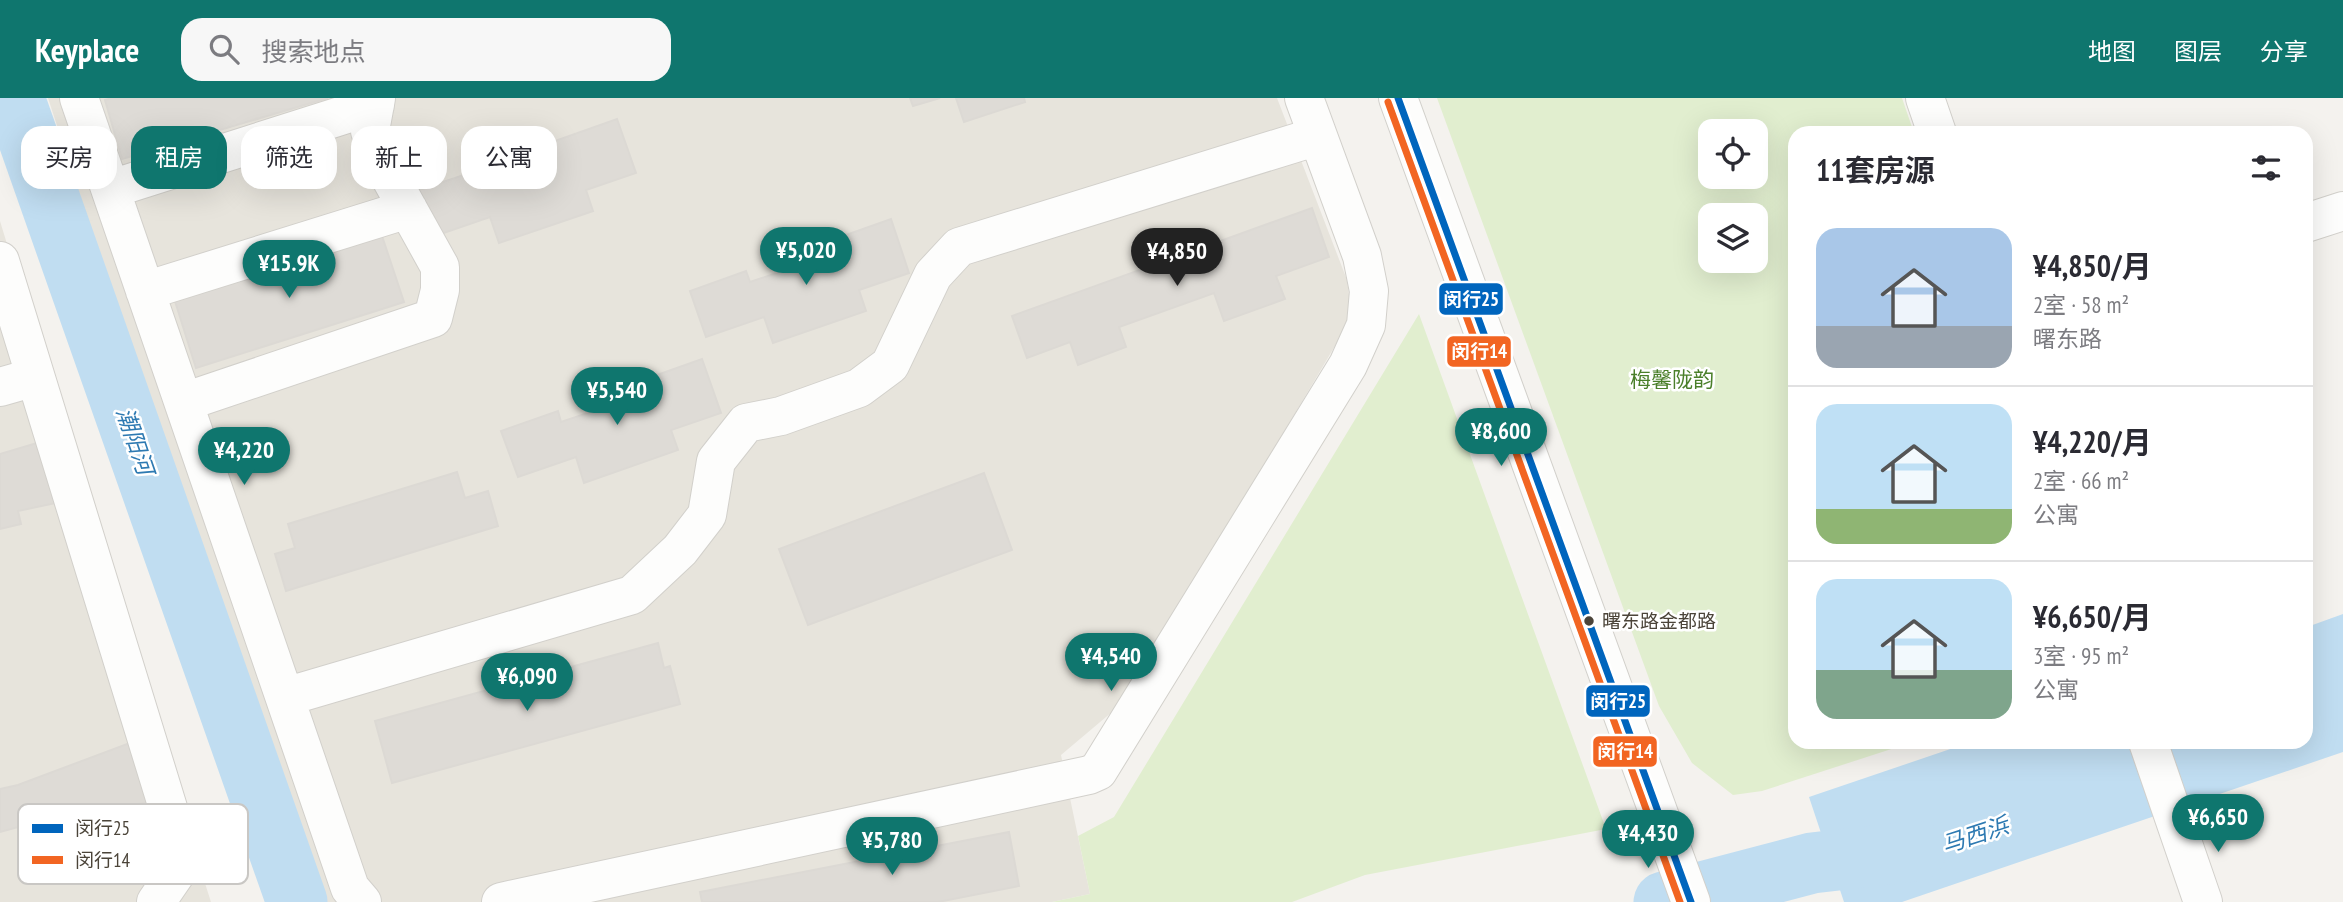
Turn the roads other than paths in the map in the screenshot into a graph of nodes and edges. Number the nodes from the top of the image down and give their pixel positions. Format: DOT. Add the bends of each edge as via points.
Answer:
graph roads {
  1 [pos="79,98"];
  2 [pos="1304,98"];
  3 [pos="1398,98"];
  4 [pos="1925,98"];
  5 [pos="376,101"];
  6 [pos="89,126"];
  7 [pos="1935,126"];
  8 [pos="1318,136"];
  9 [pos="117,187"];
  10 [pos="111,189"];
  11 [pos="408,209"];
  12 [pos="2343,211"];
  13 [pos="2313,221"];
  14 [pos="0,261"];
  15 [pos="145,291"];
  16 [pos="18,382"];
  17 [pos="184,402"];
  18 [pos="285,697"];
  19 [pos="2150,749"];
  20 [pos="165,804"];
  21 [pos="168,884"];
  22 [pos="156,902"];
  23 [pos="362,902"];
  24 [pos="502,902"];
  25 [pos="1692,902"];
  26 [pos="2203,902"];
  1 -- 6 [label="street"];
  2 -- 8 [label="street"];
  3 -- 25 [label="street"];
  4 -- 7 [label="street"];
  5 -- 9 [label="street"];
  5 -- 11 [label="street" via="370,131"];
  8 -- 18 [label="street" via="960,247 933,275 890,365 859,388 781,416 746,423 716,461 707,515 680,550 632,595"];
  8 -- 24 [label="street" via="1362,256 1369,291 1366,325 1348,365 1098,771"];
  10 -- 15 [label="street"];
  11 -- 15 [label="street"];
  11 -- 17 [label="street" via="440,267 433,318"];
  12 -- 13 [label="street"];
  14 -- 16 [label="street"];
  15 -- 17 [label="street"];
  16 -- 20 [label="street"];
  17 -- 18 [label="street"];
  18 -- 23 [label="street" via="350,888"];
  19 -- 26 [label="street"];
  21 -- 22 [label="street"];
}
